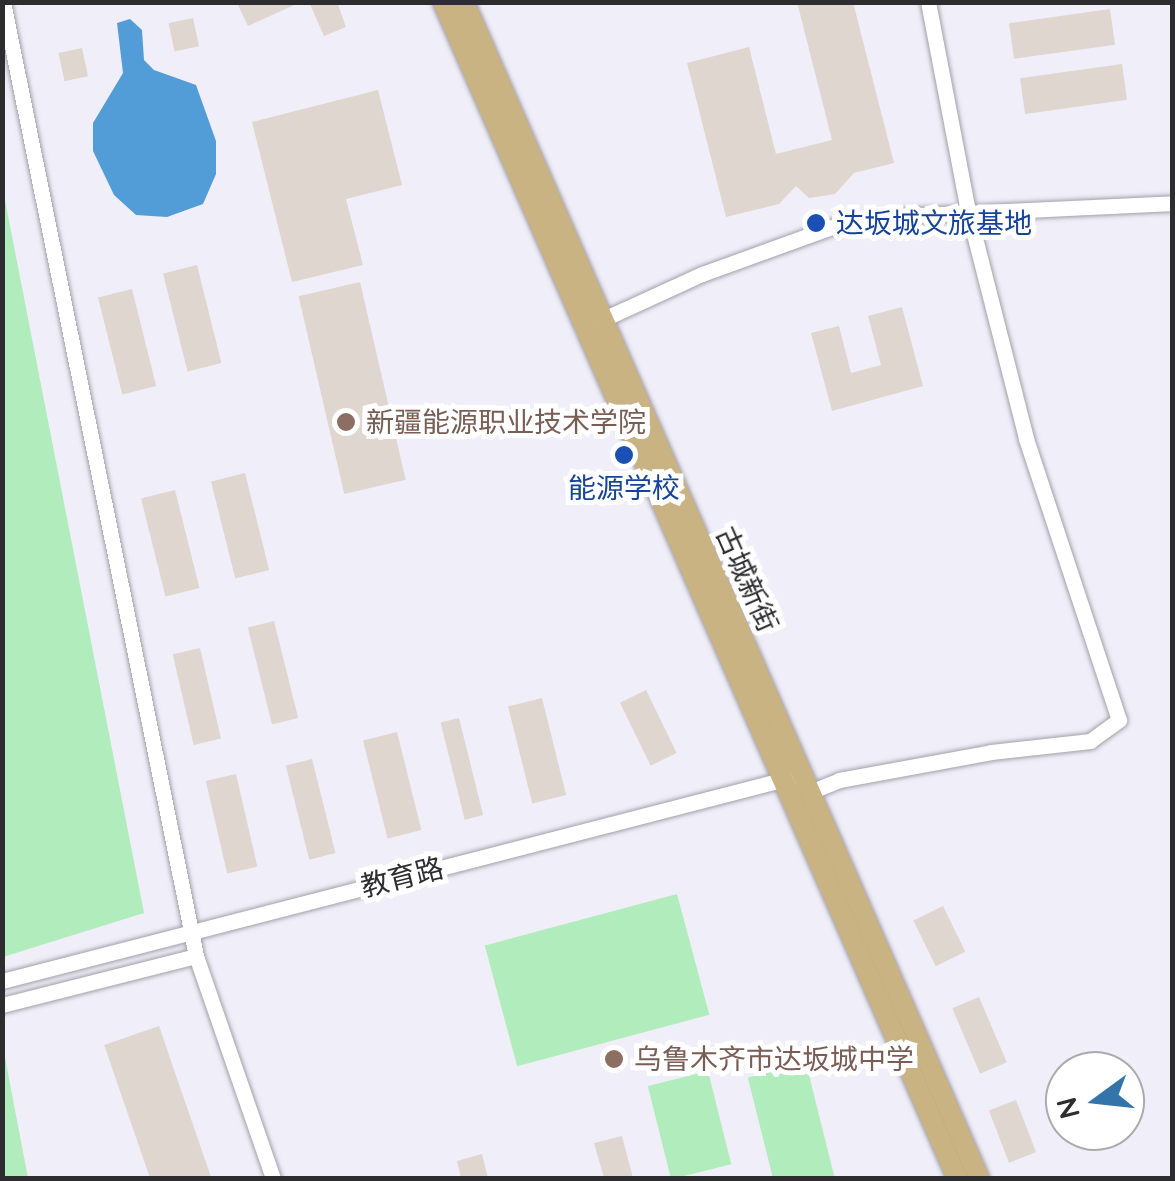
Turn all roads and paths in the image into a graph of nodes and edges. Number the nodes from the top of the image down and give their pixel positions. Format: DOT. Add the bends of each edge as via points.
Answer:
graph roads {
  1 [pos="4,2"];
  2 [pos="444,2"];
  3 [pos="464,2"];
  4 [pos="928,2"];
  5 [pos="1172,204"];
  6 [pos="969,216"];
  7 [pos="594,323"];
  8 [pos="799,782"];
  9 [pos="191,931"];
  10 [pos="196,956"];
  11 [pos="2,980"];
  12 [pos="2,1005"];
  13 [pos="273,1178"];
  14 [pos="957,1178"];
  15 [pos="979,1178"];
  1 -- 9 [label="street"];
  2 -- 7 [label="main road, 古城新街"];
  3 -- 7 [label="main road, 古城新街"];
  4 -- 6 [label="street"];
  5 -- 6 [label="street"];
  6 -- 7 [label="street" via="838,225 719,267"];
  6 -- 8 [label="street, 教育路" via="1026,438 1119,720 1090,741"];
  7 -- 8 [label="main road, 古城新街"];
  8 -- 9 [label="street, 教育路"];
  8 -- 14 [label="main road, 古城新街"];
  8 -- 15 [label="main road, 古城新街"];
  9 -- 10 [label="street"];
  9 -- 11 [label="street, 教育路"];
  10 -- 12 [label="street"];
  10 -- 13 [label="street"];
}
